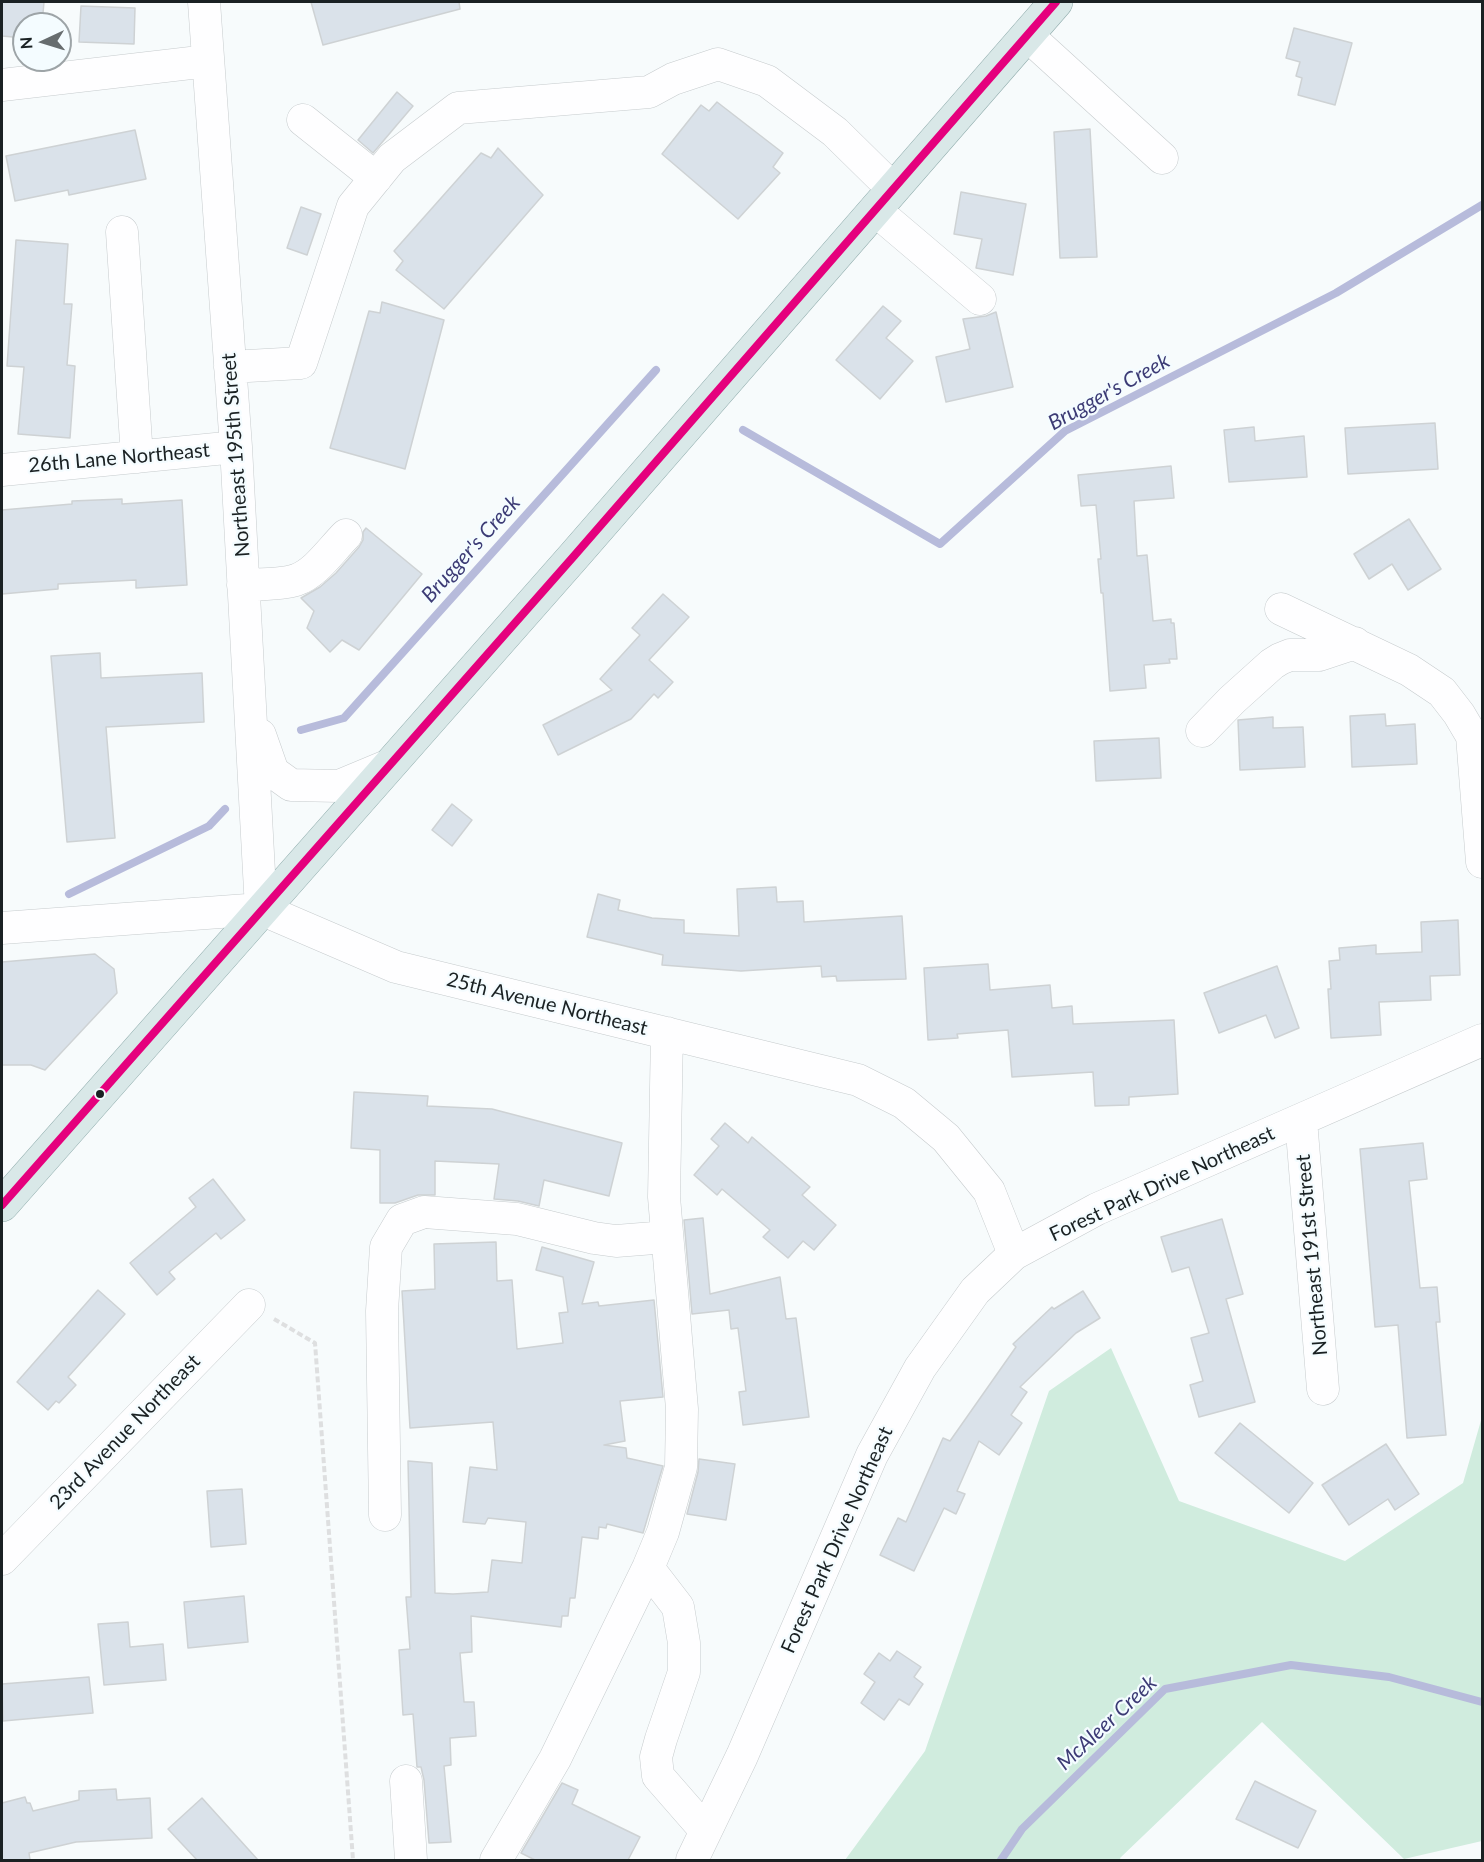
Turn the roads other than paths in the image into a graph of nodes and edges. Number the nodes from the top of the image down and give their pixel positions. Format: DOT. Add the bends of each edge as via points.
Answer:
graph roads {
  1 [pos="204,2"];
  2 [pos="1056,2"];
  3 [pos="1027,35"];
  4 [pos="208,61"];
  5 [pos="2,85"];
  6 [pos="303,120"];
  7 [pos="1162,158"];
  8 [pos="376,178"];
  9 [pos="884,199"];
  10 [pos="122,232"];
  11 [pos="980,299"];
  12 [pos="230,367"];
  13 [pos="236,447"];
  14 [pos="137,457"];
  15 [pos="2,470"];
  16 [pos="346,535"];
  17 [pos="243,585"];
  18 [pos="1281,609"];
  19 [pos="1355,644"];
  20 [pos="250,708"];
  21 [pos="1202,731"];
  22 [pos="387,766"];
  23 [pos="1482,862"];
  24 [pos="261,909"];
  25 [pos="2,928"];
  26 [pos="668,1033"];
  27 [pos="1482,1040"];
  28 [pos="1301,1120"];
  29 [pos="6,1189"];
  30 [pos="667,1237"];
  31 [pos="1014,1254"];
  32 [pos="249,1305"];
  33 [pos="1323,1389"];
  34 [pos="385,1515"];
  35 [pos="2,1559"];
  36 [pos="648,1568"];
  37 [pos="406,1781"];
  38 [pos="706,1831"];
  39 [pos="411,1860"];
  40 [pos="496,1860"];
  41 [pos="692,1860"];
  1 -- 4 [label="street, Northeast 195th Street"];
  2 -- 3 [label="main road"];
  3 -- 7 [label="street"];
  3 -- 9 [label="main road"];
  4 -- 5 [label="street"];
  4 -- 12 [label="street, Northeast 195th Street"];
  6 -- 8 [label="street"];
  8 -- 9 [label="street" via="392,158 458,108 649,92 672,79 718,64 767,81 835,132"];
  8 -- 12 [label="street" via="353,206 301,363"];
  9 -- 11 [label="street"];
  9 -- 22 [label="main road"];
  10 -- 14 [label="street"];
  12 -- 13 [label="street, Northeast 195th Street"];
  13 -- 14 [label="street, 26th Lane Northeast"];
  13 -- 17 [label="street, Northeast 195th Street"];
  14 -- 15 [label="street, 26th Lane Northeast"];
  16 -- 17 [label="street" via="311,572 298,579"];
  17 -- 20 [label="street, Northeast 195th Street"];
  18 -- 19 [label="street"];
  19 -- 21 [label="street" via="1319,655 1280,659"];
  19 -- 23 [label="street" via="1409,670 1442,692 1472,736"];
  20 -- 22 [label="street" via="273,772 291,785 339,786"];
  20 -- 24 [label="street, Northeast 195th Street"];
  22 -- 24 [label="main road"];
  24 -- 25 [label="street, 25th Avenue Northeast"];
  24 -- 26 [label="street, 25th Avenue Northeast" via="396,967"];
  24 -- 29 [label="main road"];
  26 -- 30 [label="street" via="664,1197"];
  26 -- 31 [label="street, 25th Avenue Northeast" via="858,1080 904,1103 946,1138 988,1191"];
  27 -- 28 [label="street, Forest Park Drive Northeast"];
  28 -- 31 [label="street, Forest Park Drive Northeast" via="1097,1209"];
  28 -- 33 [label="street, Northeast 191st Street"];
  30 -- 34 [label="street" via="616,1241 517,1219 424,1212 402,1220 386,1247 382,1311"];
  30 -- 36 [label="street" via="682,1409 681,1467 663,1532"];
  31 -- 38 [label="street, Forest Park Drive Northeast" via="975,1291 920,1368 872,1455"];
  32 -- 35 [label="street, 23rd Avenue Northeast"];
  36 -- 38 [label="street" via="678,1607 684,1643 684,1672 656,1757 658,1776"];
  36 -- 40 [label="street" via="555,1759"];
  37 -- 39 [label="street"];
  38 -- 41 [label="street, Forest Park Drive Northeast"];
}
